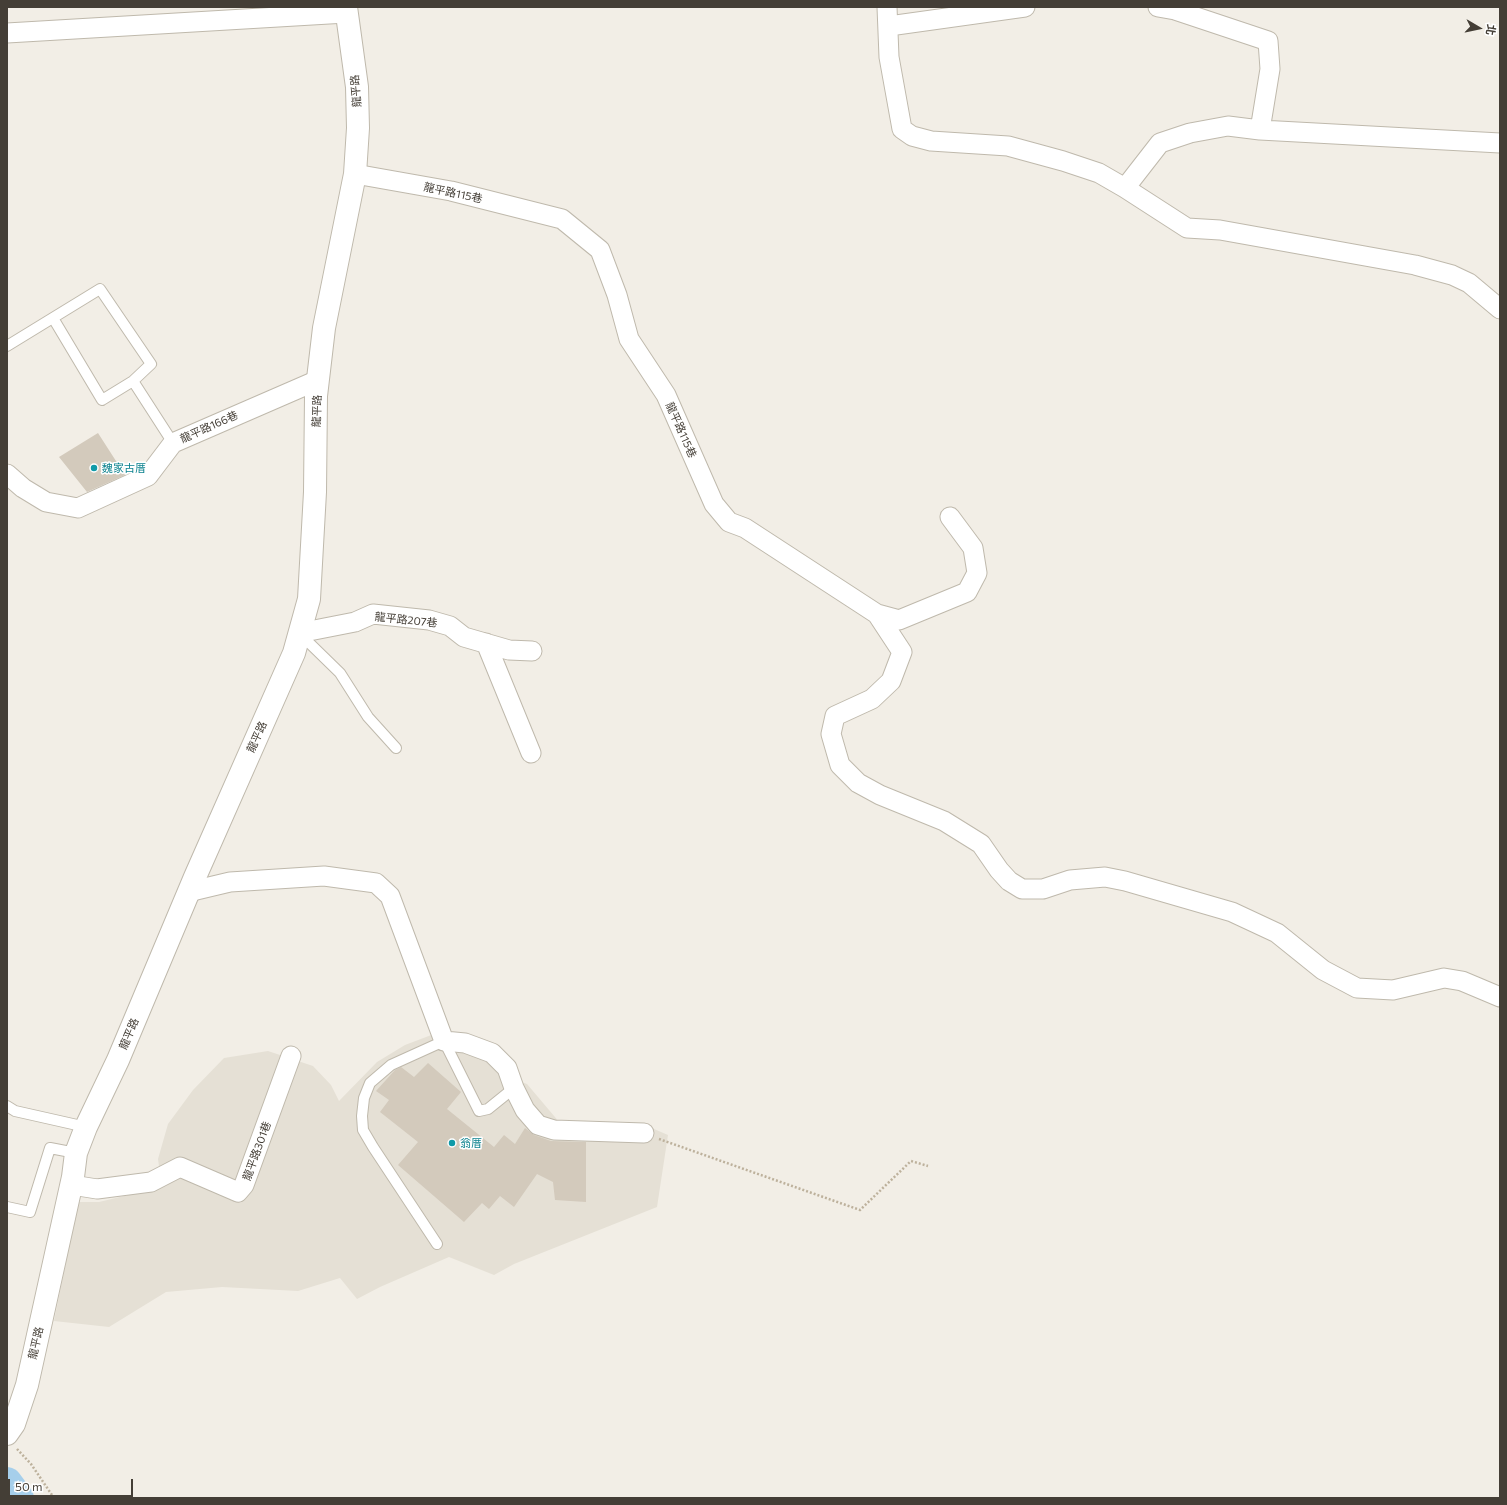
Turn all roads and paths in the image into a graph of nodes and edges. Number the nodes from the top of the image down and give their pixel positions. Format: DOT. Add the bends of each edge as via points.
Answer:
graph roads {
  1 [pos="887,7"];
  2 [pos="1025,7"];
  3 [pos="1158,7"];
  4 [pos="346,10"];
  5 [pos="889,26"];
  6 [pos="7,32"];
  7 [pos="1260,130"];
  8 [pos="1500,144"];
  9 [pos="355,174"];
  10 [pos="1125,188"];
  11 [pos="1500,309"];
  12 [pos="53,318"];
  13 [pos="7,346"];
  14 [pos="318,380"];
  15 [pos="134,381"];
  16 [pos="174,443"];
  17 [pos="7,474"];
  18 [pos="950,517"];
  19 [pos="878,614"];
  20 [pos="299,633"];
  21 [pos="486,643"];
  22 [pos="532,651"];
  23 [pos="396,748"];
  24 [pos="531,752"];
  25 [pos="188,892"];
  26 [pos="1500,997"];
  27 [pos="444,1041"];
  28 [pos="291,1056"];
  29 [pos="514,1088"];
  30 [pos="7,1106"];
  31 [pos="86,1127"];
  32 [pos="644,1133"];
  33 [pos="76,1153"];
  34 [pos="928,1166"];
  35 [pos="72,1185"];
  36 [pos="7,1207"];
  37 [pos="437,1244"];
  38 [pos="12,1441"];
  39 [pos="54,1498"];
  1 -- 5 [label="street"];
  2 -- 5 [label="street"];
  3 -- 7 [label="street" via="1175,10 1268,41 1270,69"];
  4 -- 6 [label="street"];
  4 -- 9 [label="street, 龍平路" via="357,87"];
  5 -- 10 [label="street" via="889,57 902,129 912,136 931,141 1008,146 1099,173"];
  7 -- 8 [label="street"];
  7 -- 10 [label="street" via="1228,126 1190,133 1160,143"];
  9 -- 14 [label="street, 龍平路" via="324,328"];
  9 -- 19 [label="street, 龍平路115巷" via="451,191 562,219 600,250 617,294 629,339 666,395 714,504 729,522 745,528"];
  10 -- 11 [label="street" via="1187,228 1220,230 1415,265 1452,275 1469,283"];
  12 -- 13 [label="lane"];
  12 -- 15 [label="lane" via="102,400"];
  12 -- 15 [label="lane" via="100,289 151,364"];
  14 -- 16 [label="street, 龍平路166巷"];
  14 -- 20 [label="street, 龍平路" via="309,599"];
  15 -- 16 [label="lane"];
  16 -- 17 [label="street, 龍平路166巷" via="148,476 78,508 46,502 23,488"];
  18 -- 19 [label="street, 龍平路115巷" via="973,548 977,573 966,592 899,620"];
  19 -- 26 [label="street" via="902,652 891,681 872,699 835,716 831,734 840,765 858,783 880,795 944,821 980,844 999,870 1022,889 1043,889 1070,880 1105,877 1125,881 1232,912 1277,933 1323,970 1357,988 1393,990 1444,978 1462,981"];
  20 -- 21 [label="street, 龍平路207巷" via="355,622 373,614 429,620 450,626 464,637"];
  20 -- 23 [label="lane" via="340,673 368,717"];
  20 -- 25 [label="street, 龍平路" via="294,653 279,689"];
  21 -- 22 [label="street, 龍平路207巷" via="509,650"];
  21 -- 24 [label="street"];
  25 -- 27 [label="street" via="230,882 324,876 376,883 390,896"];
  25 -- 31 [label="street, 龍平路" via="118,1060"];
  27 -- 29 [label="street" via="465,1043 492,1053 507,1068"];
  27 -- 29 [label="lane" via="478,1111 488,1108"];
  27 -- 37 [label="lane" via="391,1065 370,1083 364,1098 362,1116 363,1130"];
  28 -- 35 [label="street, 龍平路301巷" via="244,1185 238,1192 180,1167 151,1182 98,1189"];
  29 -- 32 [label="street" via="525,1110 538,1125 554,1130"];
  30 -- 31 [label="lane"];
  31 -- 33 [label="street, 龍平路"];
  32 -- 34 [label="path" via="860,1210 911,1161"];
  33 -- 35 [label="street, 龍平路"];
  33 -- 36 [label="lane" via="50,1148 30,1212"];
  35 -- 38 [label="street, 龍平路"];
  38 -- 39 [label="path"];
}
